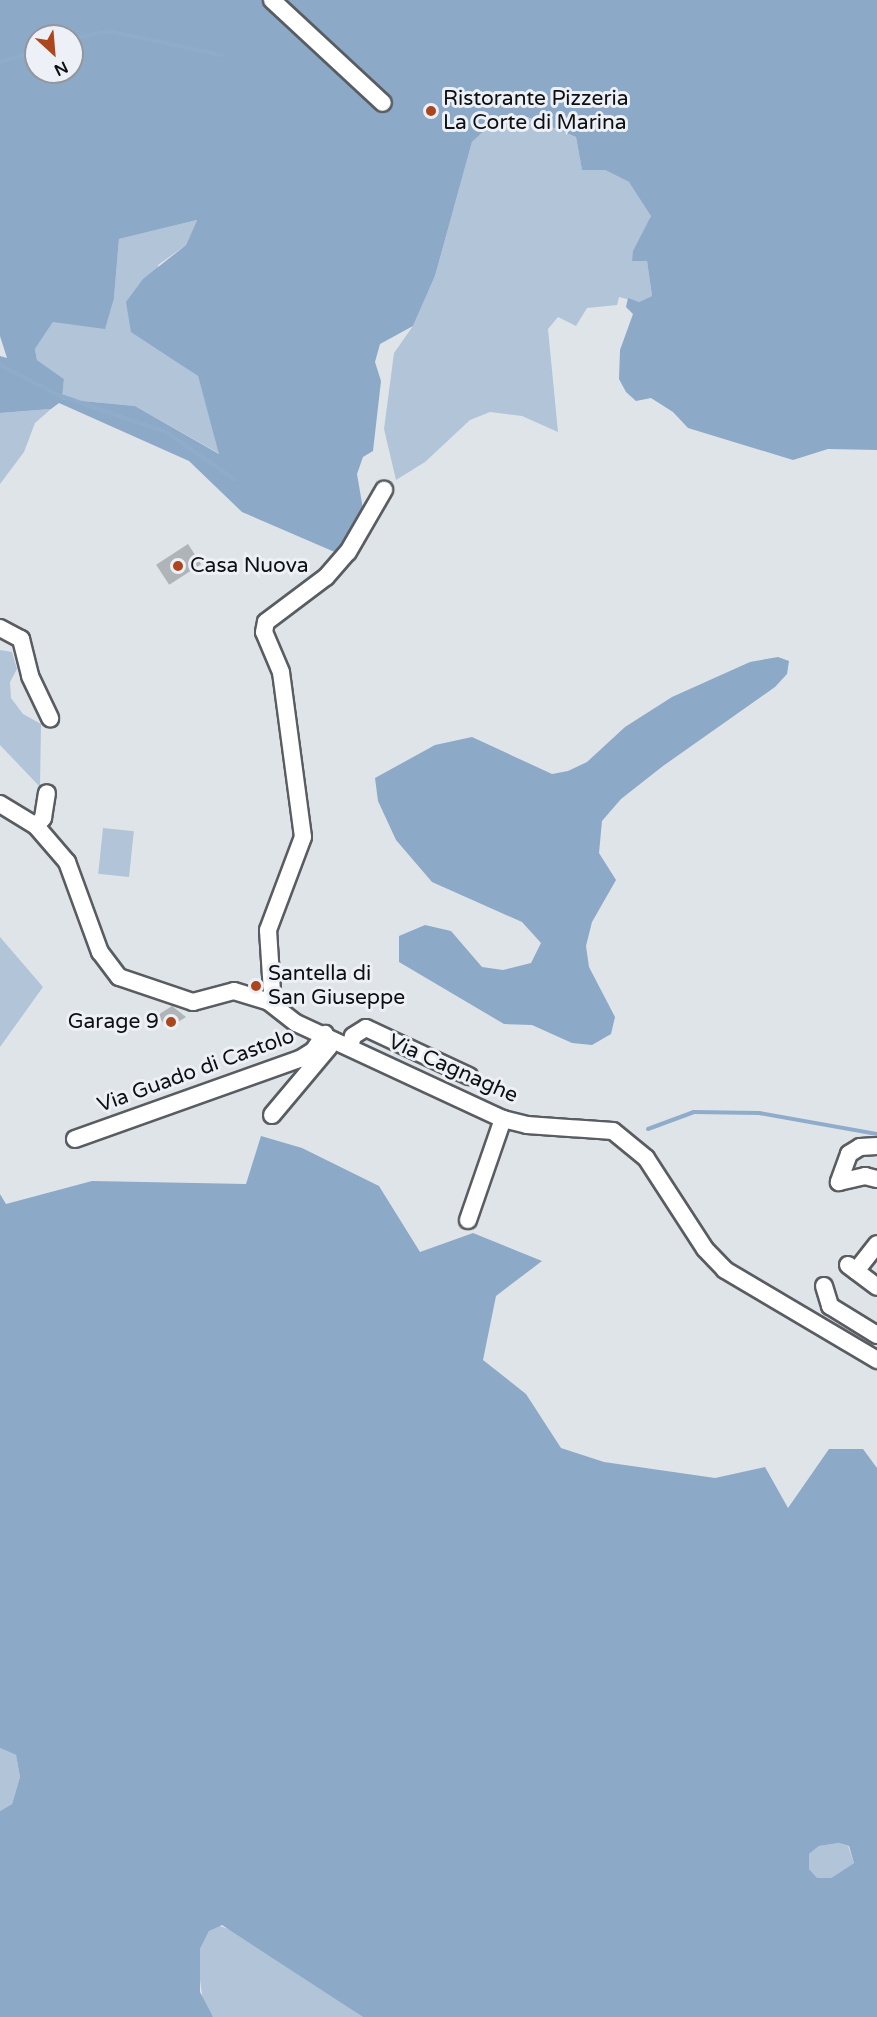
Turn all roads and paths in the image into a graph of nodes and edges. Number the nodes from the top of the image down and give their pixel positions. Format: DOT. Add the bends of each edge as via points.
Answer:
graph roads {
  1 [pos="272,0"];
  2 [pos="383,103"];
  3 [pos="384,490"];
  4 [pos="0,628"];
  5 [pos="50,717"];
  6 [pos="47,793"];
  7 [pos="0,804"];
  8 [pos="36,826"];
  9 [pos="269,1002"];
  10 [pos="337,1040"];
  11 [pos="469,1076"];
  12 [pos="272,1115"];
  13 [pos="503,1119"];
  14 [pos="75,1139"];
  15 [pos="877,1146"];
  16 [pos="877,1179"];
  17 [pos="468,1220"];
  18 [pos="877,1244"];
  19 [pos="824,1286"];
  20 [pos="877,1287"];
  21 [pos="876,1330"];
  22 [pos="877,1360"];
  1 -- 2 [label="street"];
  3 -- 9 [label="street" via="348,552 326,577 266,622 264,632 281,672 303,837 268,930 272,992"];
  4 -- 5 [label="street" via="21,639 30,676"];
  6 -- 8 [label="street" via="43,819"];
  7 -- 8 [label="street, Via Cagnaghe"];
  8 -- 9 [label="street, Via Cagnaghe" via="67,862 100,952 119,977 193,1002 234,991"];
  9 -- 10 [label="street, Via Cagnaghe" via="296,1023"];
  10 -- 11 [label="street, Via Cagnaghe" via="366,1028"];
  10 -- 12 [label="street, Via Cagnaghe"];
  10 -- 13 [label="street, Via Cagnaghe"];
  10 -- 14 [label="street, Via Guado di Castolo" via="300,1059"];
  13 -- 17 [label="street"];
  13 -- 22 [label="street, Via Cagnaghe" via="527,1125 614,1131 631,1141 725,1270"];
  15 -- 16 [label="street" via="860,1147 849,1154 839,1182 865,1176"];
  18 -- 20 [label="street" via="852,1268"];
  19 -- 21 [label="street" via="830,1306"];
}
